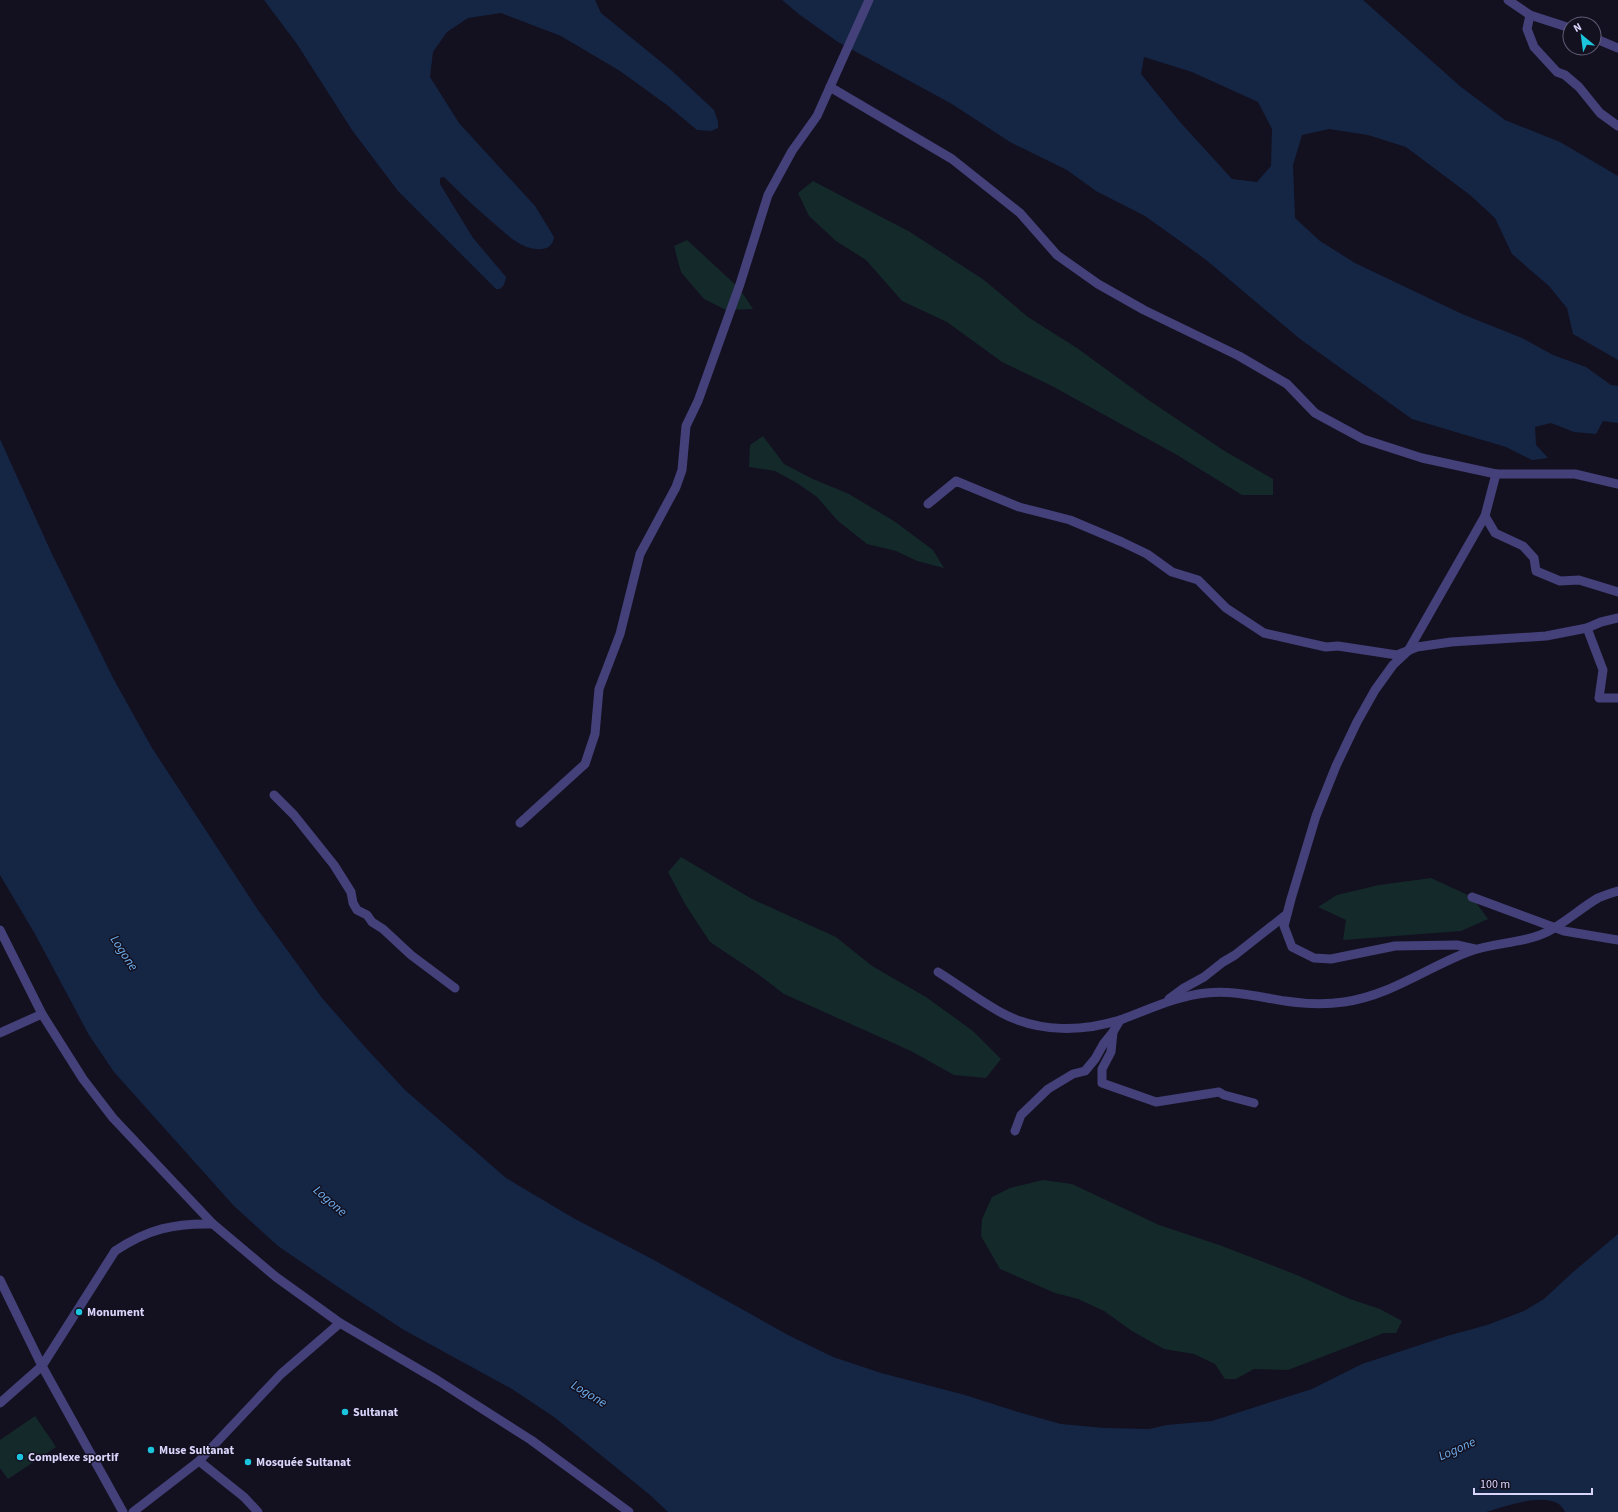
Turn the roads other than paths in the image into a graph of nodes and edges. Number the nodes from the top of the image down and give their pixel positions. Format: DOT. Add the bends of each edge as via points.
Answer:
graph roads {
  1 [pos="869,0"];
  2 [pos="1508,0"];
  3 [pos="1530,15"];
  4 [pos="1562,25"];
  5 [pos="1602,41"];
  6 [pos="1618,48"];
  7 [pos="830,88"];
  8 [pos="1618,126"];
  9 [pos="1496,474"];
  10 [pos="1618,484"];
  11 [pos="928,504"];
  12 [pos="1485,516"];
  13 [pos="1618,592"];
  14 [pos="1618,618"];
  15 [pos="1587,628"];
  16 [pos="1408,651"];
  17 [pos="1618,698"];
  18 [pos="274,795"];
  19 [pos="520,823"];
  20 [pos="1618,890"];
  21 [pos="1472,897"];
  22 [pos="1287,914"];
  23 [pos="1555,927"];
  24 [pos="0,930"];
  25 [pos="1618,940"];
  26 [pos="1477,949"];
  27 [pos="938,972"];
  28 [pos="455,988"];
  29 [pos="1163,1004"];
  30 [pos="42,1014"];
  31 [pos="1120,1020"];
  32 [pos="1113,1032"];
  33 [pos="0,1033"];
  34 [pos="1254,1103"];
  35 [pos="1015,1131"];
  36 [pos="212,1224"];
  37 [pos="0,1280"];
  38 [pos="340,1323"];
  39 [pos="42,1366"];
  40 [pos="0,1402"];
  41 [pos="199,1461"];
  42 [pos="123,1512"];
  43 [pos="133,1512"];
  44 [pos="258,1512"];
  45 [pos="629,1512"];
  1 -- 7 [label="street"];
  2 -- 3 [label="street"];
  3 -- 4 [label="street"];
  3 -- 8 [label="street" via="1527,29 1534,47 1557,72 1579,87 1600,113"];
  5 -- 6 [label="street"];
  7 -- 9 [label="street" via="952,159 1020,213 1057,255 1098,284 1144,310 1239,356 1287,384 1315,413 1363,439 1422,458"];
  7 -- 19 [label="street" via="817,116 792,151 768,196 740,284 698,401 686,426 682,470 676,487 640,554 620,634 599,689 595,734 585,764"];
  9 -- 10 [label="street" via="1575,474"];
  9 -- 12 [label="street"];
  11 -- 16 [label="street" via="956,481 1019,507 1070,520 1147,554 1172,572 1198,580 1226,608 1264,633 1326,647 1338,646 1397,655"];
  12 -- 13 [label="street" via="1495,533 1523,546 1534,558 1536,571 1560,581 1579,580"];
  12 -- 16 [label="street"];
  14 -- 15 [label="street"];
  15 -- 16 [label="street" via="1546,636 1452,642 1417,647"];
  15 -- 17 [label="street" via="1603,670 1599,698"];
  16 -- 22 [label="street" via="1393,665 1375,690 1336,766 1316,816"];
  18 -- 28 [label="street" via="322,850 351,892 357,910"];
  20 -- 23 [label="street" via="1598,898"];
  21 -- 23 [label="street"];
  22 -- 26 [label="street" via="1284,926 1292,946 1314,958 1332,959 1395,946 1457,945"];
  22 -- 29 [label="street" via="1235,955"];
  23 -- 25 [label="street" via="1564,931"];
  23 -- 26 [label="street" via="1535,936"];
  24 -- 30 [label="street"];
  26 -- 29 [label="street" via="1382,992 1344,1002 1305,1004 1228,992 1184,997"];
  27 -- 31 [label="street" via="1002,1013 1035,1025 1069,1029"];
  29 -- 31 [label="street"];
  30 -- 33 [label="street"];
  30 -- 36 [label="street" via="83,1079 113,1118"];
  31 -- 32 [label="street"];
  32 -- 34 [label="street" via="1111,1052 1102,1069 1102,1083 1156,1102 1219,1092"];
  32 -- 35 [label="street" via="1085,1071 1073,1074 1048,1089 1020,1115"];
  36 -- 38 [label="street" via="276,1277"];
  36 -- 39 [label="street" via="167,1226 130,1240 115,1251"];
  37 -- 39 [label="street"];
  38 -- 41 [label="street" via="281,1374"];
  38 -- 45 [label="street" via="437,1380 531,1440"];
  39 -- 40 [label="street"];
  39 -- 42 [label="street"];
  41 -- 43 [label="street"];
  41 -- 44 [label="street"];
}
